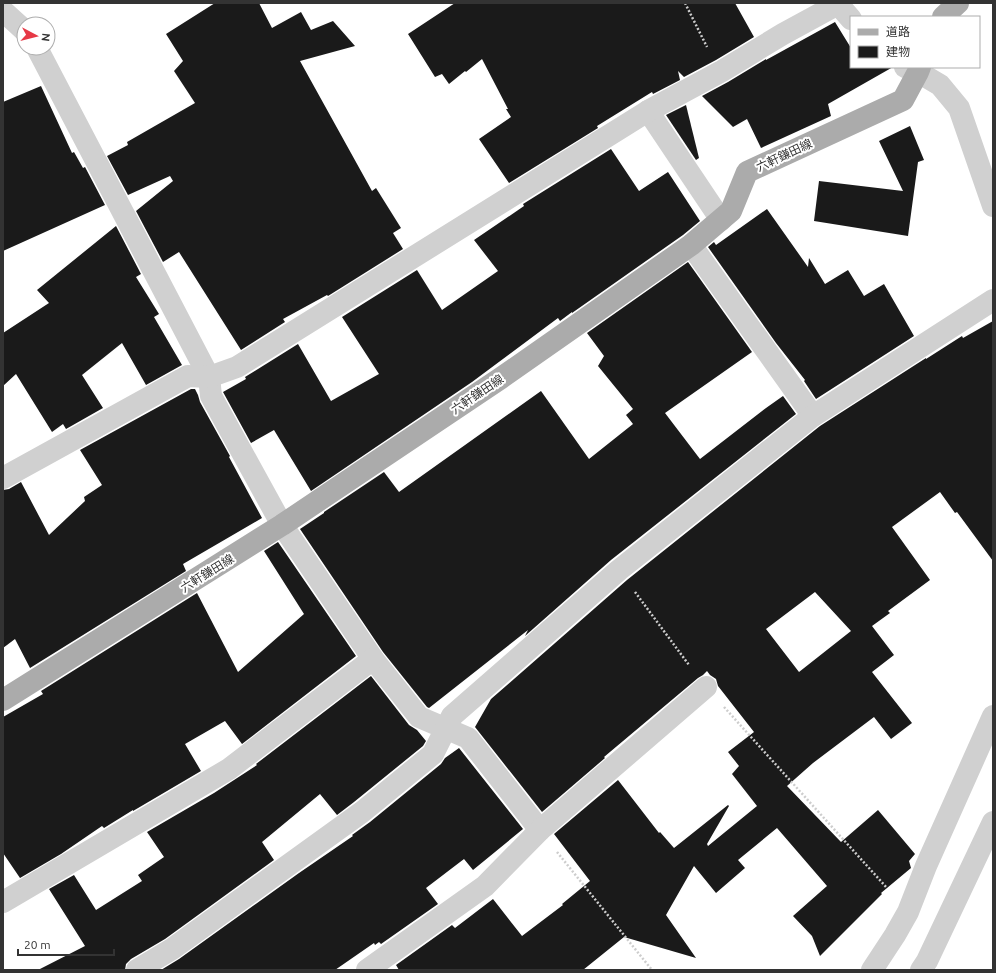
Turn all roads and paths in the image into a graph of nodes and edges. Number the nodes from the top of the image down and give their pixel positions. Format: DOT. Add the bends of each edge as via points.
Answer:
graph roads {
  1 [pos="685,3"];
  2 [pos="958,3"];
  3 [pos="3,11"];
  4 [pos="944,16"];
  5 [pos="850,18"];
  6 [pos="16,23"];
  7 [pos="41,56"];
  8 [pos="914,69"];
  9 [pos="722,71"];
  10 [pos="648,111"];
  11 [pos="993,206"];
  12 [pos="721,220"];
  13 [pos="691,246"];
  14 [pos="993,300"];
  15 [pos="209,377"];
  16 [pos="813,416"];
  17 [pos="3,478"];
  18 [pos="282,525"];
  19 [pos="619,570"];
  20 [pos="373,659"];
  21 [pos="706,687"];
  22 [pos="3,700"];
  23 [pos="993,716"];
  24 [pos="446,728"];
  25 [pos="993,822"];
  26 [pos="540,830"];
  27 [pos="3,902"];
  28 [pos="908,912"];
  29 [pos="137,970"];
  30 [pos="367,970"];
  31 [pos="652,970"];
  32 [pos="872,970"];
  33 [pos="921,970"];
  1 -- 9 [label="path" via="713,60"];
  2 -- 4 [label="main road"];
  3 -- 6 [label="street"];
  5 -- 9 [label="street" via="838,4"];
  7 -- 15 [label="street"];
  8 -- 11 [label="street" via="940,85 959,108"];
  8 -- 12 [label="main road, 六軒鎌田線" via="903,100 747,172 731,211"];
  9 -- 10 [label="street"];
  10 -- 12 [label="street"];
  10 -- 15 [label="street" via="237,367"];
  12 -- 13 [label="main road, 六軒鎌田線"];
  13 -- 16 [label="street"];
  13 -- 18 [label="main road, 六軒鎌田線"];
  14 -- 16 [label="street"];
  15 -- 17 [label="street" via="188,376"];
  15 -- 18 [label="street" via="210,396"];
  16 -- 19 [label="street"];
  18 -- 20 [label="street"];
  18 -- 22 [label="main road, 六軒鎌田線"];
  19 -- 21 [label="path"];
  19 -- 24 [label="street" via="452,716"];
  20 -- 24 [label="street" via="419,717"];
  20 -- 27 [label="street" via="229,769"];
  21 -- 26 [label="street"];
  21 -- 28 [label="path"];
  23 -- 28 [label="street"];
  24 -- 26 [label="street" via="468,738"];
  24 -- 29 [label="street" via="433,754 362,812 172,949"];
  25 -- 33 [label="street"];
  26 -- 30 [label="street" via="485,886"];
  26 -- 31 [label="path"];
  28 -- 32 [label="street"];
}
